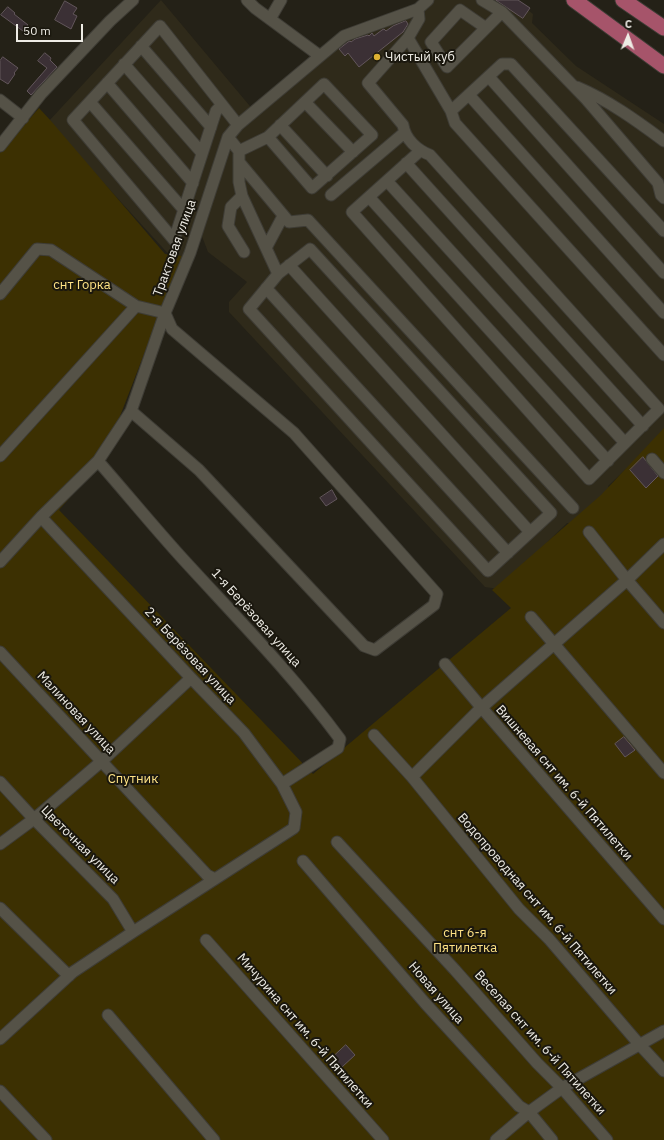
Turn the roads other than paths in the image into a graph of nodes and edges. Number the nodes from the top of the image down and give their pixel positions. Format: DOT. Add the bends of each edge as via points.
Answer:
graph roads {
  1 [pos="133,0"];
  2 [pos="247,0"];
  3 [pos="281,0"];
  4 [pos="428,0"];
  5 [pos="482,0"];
  6 [pos="574,0"];
  7 [pos="623,0"];
  8 [pos="418,9"];
  9 [pos="502,12"];
  10 [pos="270,19"];
  11 [pos="486,28"];
  12 [pos="664,28"];
  13 [pos="408,38"];
  14 [pos="141,46"];
  15 [pos="320,56"];
  16 [pos="124,64"];
  17 [pos="664,66"];
  18 [pos="489,77"];
  19 [pos="107,83"];
  20 [pos="572,85"];
  21 [pos="469,95"];
  22 [pos="0,100"];
  23 [pos="90,102"];
  24 [pos="305,102"];
  25 [pos="222,105"];
  26 [pos="451,111"];
  27 [pos="23,118"];
  28 [pos="238,125"];
  29 [pos="280,125"];
  30 [pos="211,127"];
  31 [pos="646,128"];
  32 [pos="404,133"];
  33 [pos="228,137"];
  34 [pos="268,137"];
  35 [pos="664,142"];
  36 [pos="0,146"];
  37 [pos="664,149"];
  38 [pos="239,151"];
  39 [pos="420,151"];
  40 [pos="353,152"];
  41 [pos="202,153"];
  42 [pos="239,162"];
  43 [pos="406,164"];
  44 [pos="327,176"];
  45 [pos="387,180"];
  46 [pos="192,183"];
  47 [pos="331,195"];
  48 [pos="242,196"];
  49 [pos="369,197"];
  50 [pos="664,198"];
  51 [pos="184,210"];
  52 [pos="284,216"];
  53 [pos="664,231"];
  54 [pos="266,248"];
  55 [pos="244,252"];
  56 [pos="289,265"];
  57 [pos="664,272"];
  58 [pos="278,274"];
  59 [pos="266,288"];
  60 [pos="0,294"];
  61 [pos="136,306"];
  62 [pos="165,313"];
  63 [pos="664,313"];
  64 [pos="664,355"];
  65 [pos="131,411"];
  66 [pos="642,426"];
  67 [pos="626,443"];
  68 [pos="0,456"];
  69 [pos="652,459"];
  70 [pos="98,461"];
  71 [pos="608,461"];
  72 [pos="664,473"];
  73 [pos="573,508"];
  74 [pos="41,517"];
  75 [pos="530,532"];
  76 [pos="589,532"];
  77 [pos="664,544"];
  78 [pos="508,553"];
  79 [pos="0,562"];
  80 [pos="627,580"];
  81 [pos="532,617"];
  82 [pos="664,623"];
  83 [pos="555,643"];
  84 [pos="0,652"];
  85 [pos="445,664"];
  86 [pos="192,678"];
  87 [pos="482,708"];
  88 [pos="374,735"];
  89 [pos="102,761"];
  90 [pos="664,773"];
  91 [pos="412,778"];
  92 [pos="0,782"];
  93 [pos="282,784"];
  94 [pos="34,819"];
  95 [pos="337,842"];
  96 [pos="0,844"];
  97 [pos="303,861"];
  98 [pos="215,879"];
  99 [pos="0,908"];
  100 [pos="664,919"];
  101 [pos="133,932"];
  102 [pos="206,940"];
  103 [pos="69,976"];
  104 [pos="108,1015"];
  105 [pos="664,1031"];
  106 [pos="0,1039"];
  107 [pos="639,1044"];
  108 [pos="664,1071"];
  109 [pos="562,1088"];
  110 [pos="0,1091"];
  111 [pos="529,1112"];
  112 [pos="46,1140"];
  113 [pos="214,1140"];
  114 [pos="383,1140"];
  115 [pos="496,1140"];
  116 [pos="552,1140"];
  117 [pos="607,1140"];
  1 -- 27 [label="street" via="41,94"];
  2 -- 10 [label="street"];
  3 -- 10 [label="street"];
  4 -- 8 [label="street, Трактовая улица"];
  5 -- 9 [label="street"];
  6 -- 17 [label="main road"];
  7 -- 12 [label="main road"];
  8 -- 13 [label="street" via="419,19"];
  8 -- 15 [label="street, Трактовая улица" via="344,36"];
  9 -- 11 [label="street"];
  9 -- 20 [label="street"];
  10 -- 15 [label="street"];
  11 -- 11 [label="street" via="447,68 431,42 460,10"];
  13 -- 26 [label="street"];
  13 -- 32 [label="street" via="368,83 403,125"];
  14 -- 16 [label="street"];
  14 -- 25 [label="street" via="160,26"];
  14 -- 30 [label="street"];
  15 -- 28 [label="street, Трактовая улица"];
  16 -- 19 [label="street"];
  16 -- 41 [label="street"];
  18 -- 21 [label="street"];
  18 -- 53 [label="street" via="502,64 511,64"];
  18 -- 57 [label="street"];
  19 -- 23 [label="street"];
  19 -- 46 [label="street"];
  20 -- 31 [label="street" via="592,94"];
  20 -- 50 [label="street" via="658,183"];
  21 -- 26 [label="street"];
  21 -- 63 [label="street"];
  22 -- 27 [label="street"];
  23 -- 51 [label="street"];
  23 -- 51 [label="street" via="73,120 174,240"];
  24 -- 29 [label="street"];
  24 -- 40 [label="street"];
  24 -- 40 [label="street" via="324,84 372,135"];
  25 -- 28 [label="street"];
  25 -- 30 [label="street" via="216,111"];
  26 -- 64 [label="street" via="455,123"];
  27 -- 36 [label="street"];
  28 -- 33 [label="street, Трактовая улица"];
  29 -- 34 [label="street"];
  29 -- 44 [label="street"];
  30 -- 41 [label="street"];
  31 -- 35 [label="street"];
  31 -- 37 [label="street"];
  32 -- 39 [label="street"];
  32 -- 47 [label="street"];
  33 -- 38 [label="street"];
  33 -- 62 [label="street, Трактовая улица" via="190,253"];
  34 -- 38 [label="street"];
  34 -- 44 [label="street" via="312,188"];
  38 -- 42 [label="street"];
  39 -- 43 [label="street"];
  39 -- 66 [label="street" via="430,155 659,410"];
  40 -- 44 [label="street"];
  41 -- 46 [label="street"];
  42 -- 48 [label="street"];
  42 -- 52 [label="street"];
  43 -- 45 [label="street"];
  43 -- 66 [label="street"];
  45 -- 49 [label="street"];
  45 -- 67 [label="street"];
  46 -- 51 [label="street"];
  48 -- 54 [label="street"];
  48 -- 55 [label="street" via="231,207 228,226"];
  49 -- 71 [label="street"];
  49 -- 71 [label="street" via="352,212 589,479"];
  52 -- 54 [label="street"];
  52 -- 73 [label="street" via="289,222 308,220"];
  54 -- 58 [label="street"];
  56 -- 58 [label="street"];
  56 -- 75 [label="street"];
  56 -- 75 [label="street" via="310,249 551,513"];
  58 -- 59 [label="street"];
  59 -- 78 [label="street"];
  59 -- 78 [label="street" via="249,309 488,571"];
  60 -- 61 [label="street" via="36,249 51,250"];
  61 -- 62 [label="street"];
  61 -- 68 [label="street"];
  62 -- 65 [label="street, Трактовая улица"];
  62 -- 65 [label="street" via="172,330 294,433 437,594 434,605 375,650 364,646 199,470"];
  65 -- 70 [label="street, Трактовая улица"];
  66 -- 67 [label="street"];
  67 -- 71 [label="street"];
  69 -- 72 [label="street"];
  70 -- 74 [label="street, Трактовая улица"];
  70 -- 93 [label="street, 1-я Берёзовая улица" via="314,704 340,739 338,748"];
  74 -- 79 [label="street, Трактовая улица"];
  74 -- 86 [label="street, 2-я Берёзовая улица"];
  75 -- 78 [label="street"];
  76 -- 80 [label="street"];
  77 -- 80 [label="street"];
  80 -- 82 [label="street"];
  80 -- 83 [label="street"];
  81 -- 83 [label="street"];
  83 -- 87 [label="street"];
  83 -- 90 [label="street"];
  84 -- 89 [label="street, Малиновая улица"];
  85 -- 87 [label="street, Вишневая снт им. 6-й Пятилетки"];
  86 -- 89 [label="street"];
  86 -- 93 [label="street, 2-я Берёзовая улица" via="244,733"];
  87 -- 91 [label="street"];
  87 -- 100 [label="street, Вишневая снт им. 6-й Пятилетки"];
  88 -- 91 [label="street, Водопроводная снт им. 6-й Пятилетки"];
  89 -- 94 [label="street"];
  89 -- 98 [label="street, Малиновая улица" via="207,875"];
  91 -- 107 [label="street, Водопроводная снт им. 6-й Пятилетки" via="519,909 549,939"];
  92 -- 94 [label="street, Цветочная улица"];
  93 -- 98 [label="street, 2-я Берёзовая улица" via="296,812 294,828"];
  94 -- 96 [label="street"];
  94 -- 101 [label="street, Цветочная улица" via="113,899"];
  95 -- 109 [label="street, Веселая снт им. 6-й Пятилетки"];
  97 -- 111 [label="street, Новая улица" via="420,997 519,1106"];
  98 -- 101 [label="street"];
  99 -- 103 [label="street"];
  101 -- 103 [label="street"];
  102 -- 114 [label="street, Мичурина снт им. 6-й Пятилетки"];
  103 -- 106 [label="street"];
  104 -- 113 [label="street"];
  105 -- 107 [label="street"];
  107 -- 108 [label="street, Водопроводная снт им. 6-й Пятилетки"];
  107 -- 109 [label="street"];
  109 -- 111 [label="street"];
  109 -- 117 [label="street, Веселая снт им. 6-й Пятилетки"];
  110 -- 112 [label="street"];
  111 -- 115 [label="street"];
  111 -- 116 [label="street, Новая улица"];
}
